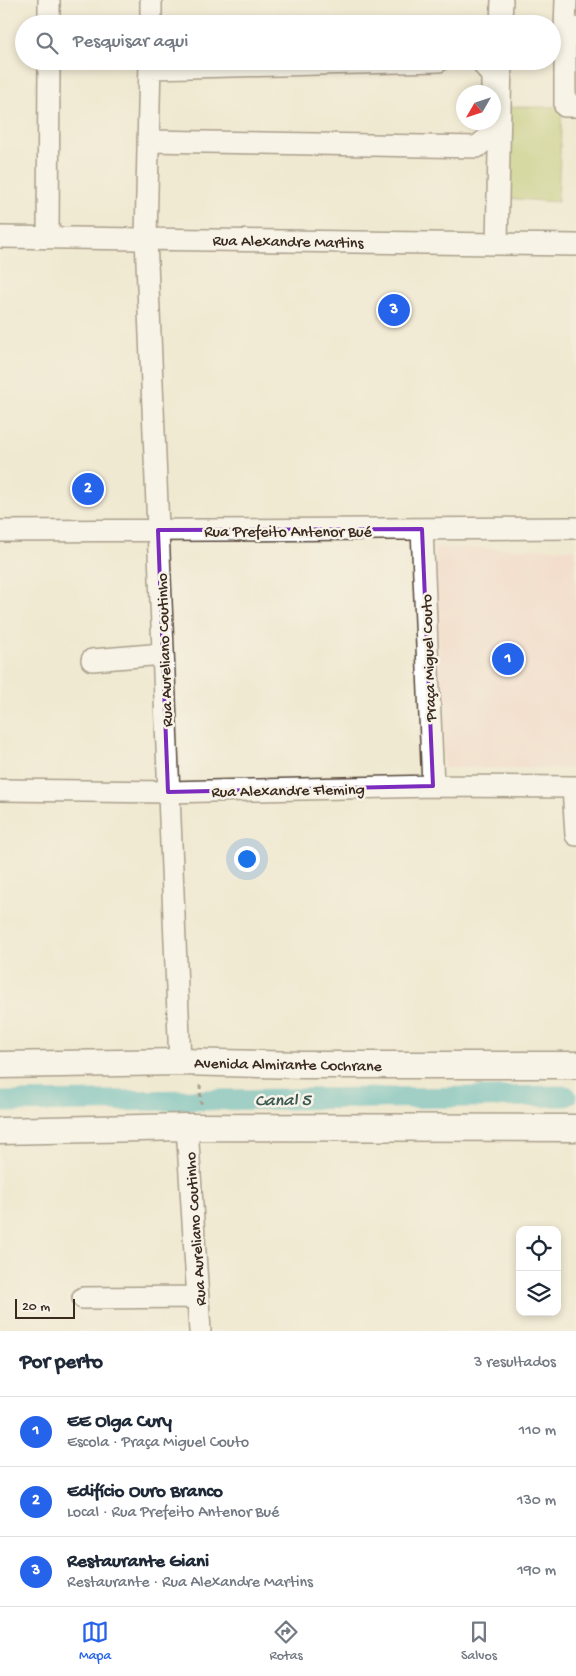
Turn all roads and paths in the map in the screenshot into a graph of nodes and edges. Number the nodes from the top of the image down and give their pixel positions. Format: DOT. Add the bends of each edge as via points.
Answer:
graph roads {
  1 [pos="49,0"];
  2 [pos="151,0"];
  3 [pos="502,0"];
  4 [pos="566,0"];
  5 [pos="49,15"];
  6 [pos="151,15"];
  7 [pos="501,15"];
  8 [pos="571,28"];
  9 [pos="48,70"];
  10 [pos="150,70"];
  11 [pos="488,70"];
  12 [pos="501,70"];
  13 [pos="492,85"];
  14 [pos="576,106"];
  15 [pos="492,130"];
  16 [pos="148,141"];
  17 [pos="0,236"];
  18 [pos="48,237"];
  19 [pos="146,238"];
  20 [pos="497,243"];
  21 [pos="576,244"];
  22 [pos="576,528"];
  23 [pos="422,529"];
  24 [pos="158,530"];
  25 [pos="0,531"];
  26 [pos="163,654"];
  27 [pos="92,660"];
  28 [pos="433,786"];
  29 [pos="575,787"];
  30 [pos="0,790"];
  31 [pos="168,792"];
  32 [pos="576,835"];
  33 [pos="190,1062"];
  34 [pos="0,1065"];
  35 [pos="576,1065"];
  36 [pos="194,1117"];
  37 [pos="576,1128"];
  38 [pos="0,1131"];
  39 [pos="198,1297"];
  40 [pos="83,1298"];
  41 [pos="200,1331"];
  1 -- 5 [label="street"];
  2 -- 6 [label="street"];
  3 -- 7 [label="street"];
  4 -- 8 [label="street"];
  8 -- 14 [label="street" via="565,106"];
  9 -- 18 [label="street"];
  10 -- 16 [label="street, Rua Aureliano Coutinho"];
  11 -- 13 [label="street" via="492,76"];
  12 -- 20 [label="street"];
  15 -- 16 [label="street" via="492,134 477,147"];
  16 -- 19 [label="street, Rua Aureliano Coutinho"];
  17 -- 18 [label="street, Rua Alexandre Martins"];
  18 -- 19 [label="street, Rua Alexandre Martins"];
  19 -- 20 [label="street, Rua Alexandre Martins"];
  19 -- 24 [label="street, Rua Aureliano Coutinho"];
  20 -- 21 [label="street, Rua Alexandre Martins"];
  22 -- 23 [label="street, Rua Prefeito Antenor Bué"];
  23 -- 24 [label="street, Rua Prefeito Antenor Bué"];
  23 -- 28 [label="street, Praça Miguel Couto"];
  24 -- 25 [label="street, Rua Prefeito Antenor Bué"];
  24 -- 26 [label="street, Rua Aureliano Coutinho"];
  26 -- 27 [label="street"];
  26 -- 31 [label="street, Rua Aureliano Coutinho"];
  28 -- 29 [label="street, Rua Alexandre Fleming"];
  28 -- 31 [label="street, Rua Alexandre Fleming"];
  29 -- 32 [label="street"];
  30 -- 31 [label="street, Rua Alexandre Fleming"];
  31 -- 33 [label="street, Rua Aureliano Coutinho"];
  33 -- 34 [label="main road, Avenida Almirante Cochrane"];
  33 -- 35 [label="main road, Avenida Almirante Cochrane"];
  33 -- 36 [label="path"];
  36 -- 37 [label="main road"];
  36 -- 38 [label="main road"];
  36 -- 39 [label="street, Rua Aureliano Coutinho"];
  39 -- 40 [label="street"];
  39 -- 41 [label="street, Rua Aureliano Coutinho"];
}
